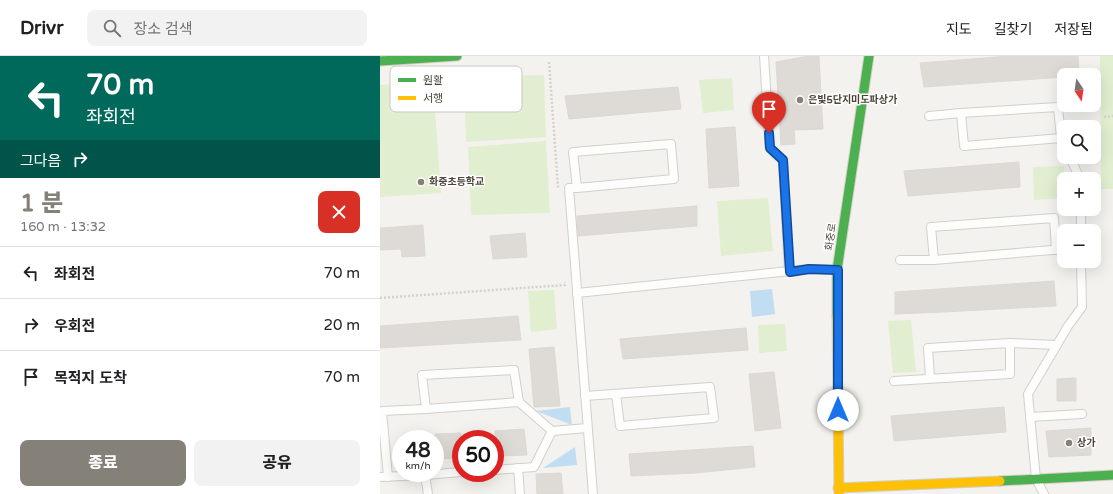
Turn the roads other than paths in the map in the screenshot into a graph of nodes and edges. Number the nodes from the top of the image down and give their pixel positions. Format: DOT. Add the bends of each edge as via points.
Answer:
graph roads {
  1 [pos="457,56"];
  2 [pos="764,56"];
  3 [pos="869,56"];
  4 [pos="380,61"];
  5 [pos="961,113"];
  6 [pos="929,116"];
  7 [pos="1059,120"];
  8 [pos="1057,142"];
  9 [pos="577,188"];
  10 [pos="1057,234"];
  11 [pos="1057,249"];
  12 [pos="900,260"];
  13 [pos="934,260"];
  14 [pos="1081,268"];
  15 [pos="838,270"];
  16 [pos="790,272"];
  17 [pos="577,293"];
  18 [pos="1010,343"];
  19 [pos="1057,344"];
  20 [pos="930,378"];
  21 [pos="894,381"];
  22 [pos="616,394"];
  23 [pos="585,396"];
  24 [pos="519,402"];
  25 [pos="426,409"];
  26 [pos="1082,414"];
  27 [pos="1030,417"];
  28 [pos="588,428"];
  29 [pos="552,431"];
  30 [pos="518,468"];
  31 [pos="504,469"];
  32 [pos="1113,475"];
  33 [pos="384,477"];
  34 [pos="1036,479"];
  35 [pos="426,482"];
  36 [pos="839,491"];
  37 [pos="428,494"];
  38 [pos="520,494"];
  39 [pos="593,494"];
  40 [pos="1044,494"];
  1 -- 4 [label="main road"];
  2 -- 16 [label="lane" via="770,148 783,160"];
  3 -- 15 [label="main road, 화중로"];
  5 -- 6 [label="lane"];
  5 -- 7 [label="lane" via="1058,107"];
  5 -- 8 [label="lane" via="964,146"];
  9 -- 9 [label="lane" via="674,179 671,144 573,152"];
  9 -- 17 [label="lane" via="569,188"];
  10 -- 13 [label="lane" via="1054,218 931,227"];
  11 -- 13 [label="lane"];
  12 -- 13 [label="lane"];
  14 -- 19 [label="lane" via="1082,307"];
  15 -- 16 [label="lane" via="809,269"];
  15 -- 36 [label="main road, 화중로"];
  16 -- 17 [label="lane"];
  17 -- 23 [label="lane"];
  18 -- 19 [label="lane"];
  18 -- 20 [label="lane" via="1010,374"];
  18 -- 20 [label="lane" via="928,348"];
  19 -- 27 [label="lane" via="1028,394"];
  20 -- 21 [label="lane"];
  22 -- 22 [label="lane" via="710,387 714,418 620,426"];
  22 -- 23 [label="lane"];
  23 -- 28 [label="lane"];
  24 -- 25 [label="lane"];
  24 -- 25 [label="lane" via="514,370 422,374"];
  24 -- 29 [label="lane"];
  25 -- 33 [label="lane" via="382,411"];
  26 -- 27 [label="lane"];
  27 -- 34 [label="lane"];
  28 -- 29 [label="lane"];
  28 -- 39 [label="lane"];
  29 -- 30 [label="lane" via="534,467"];
  30 -- 31 [label="lane"];
  30 -- 38 [label="lane"];
  32 -- 34 [label="main road"];
  34 -- 36 [label="main road"];
  34 -- 40 [label="lane"];
  35 -- 37 [label="lane"];
}
